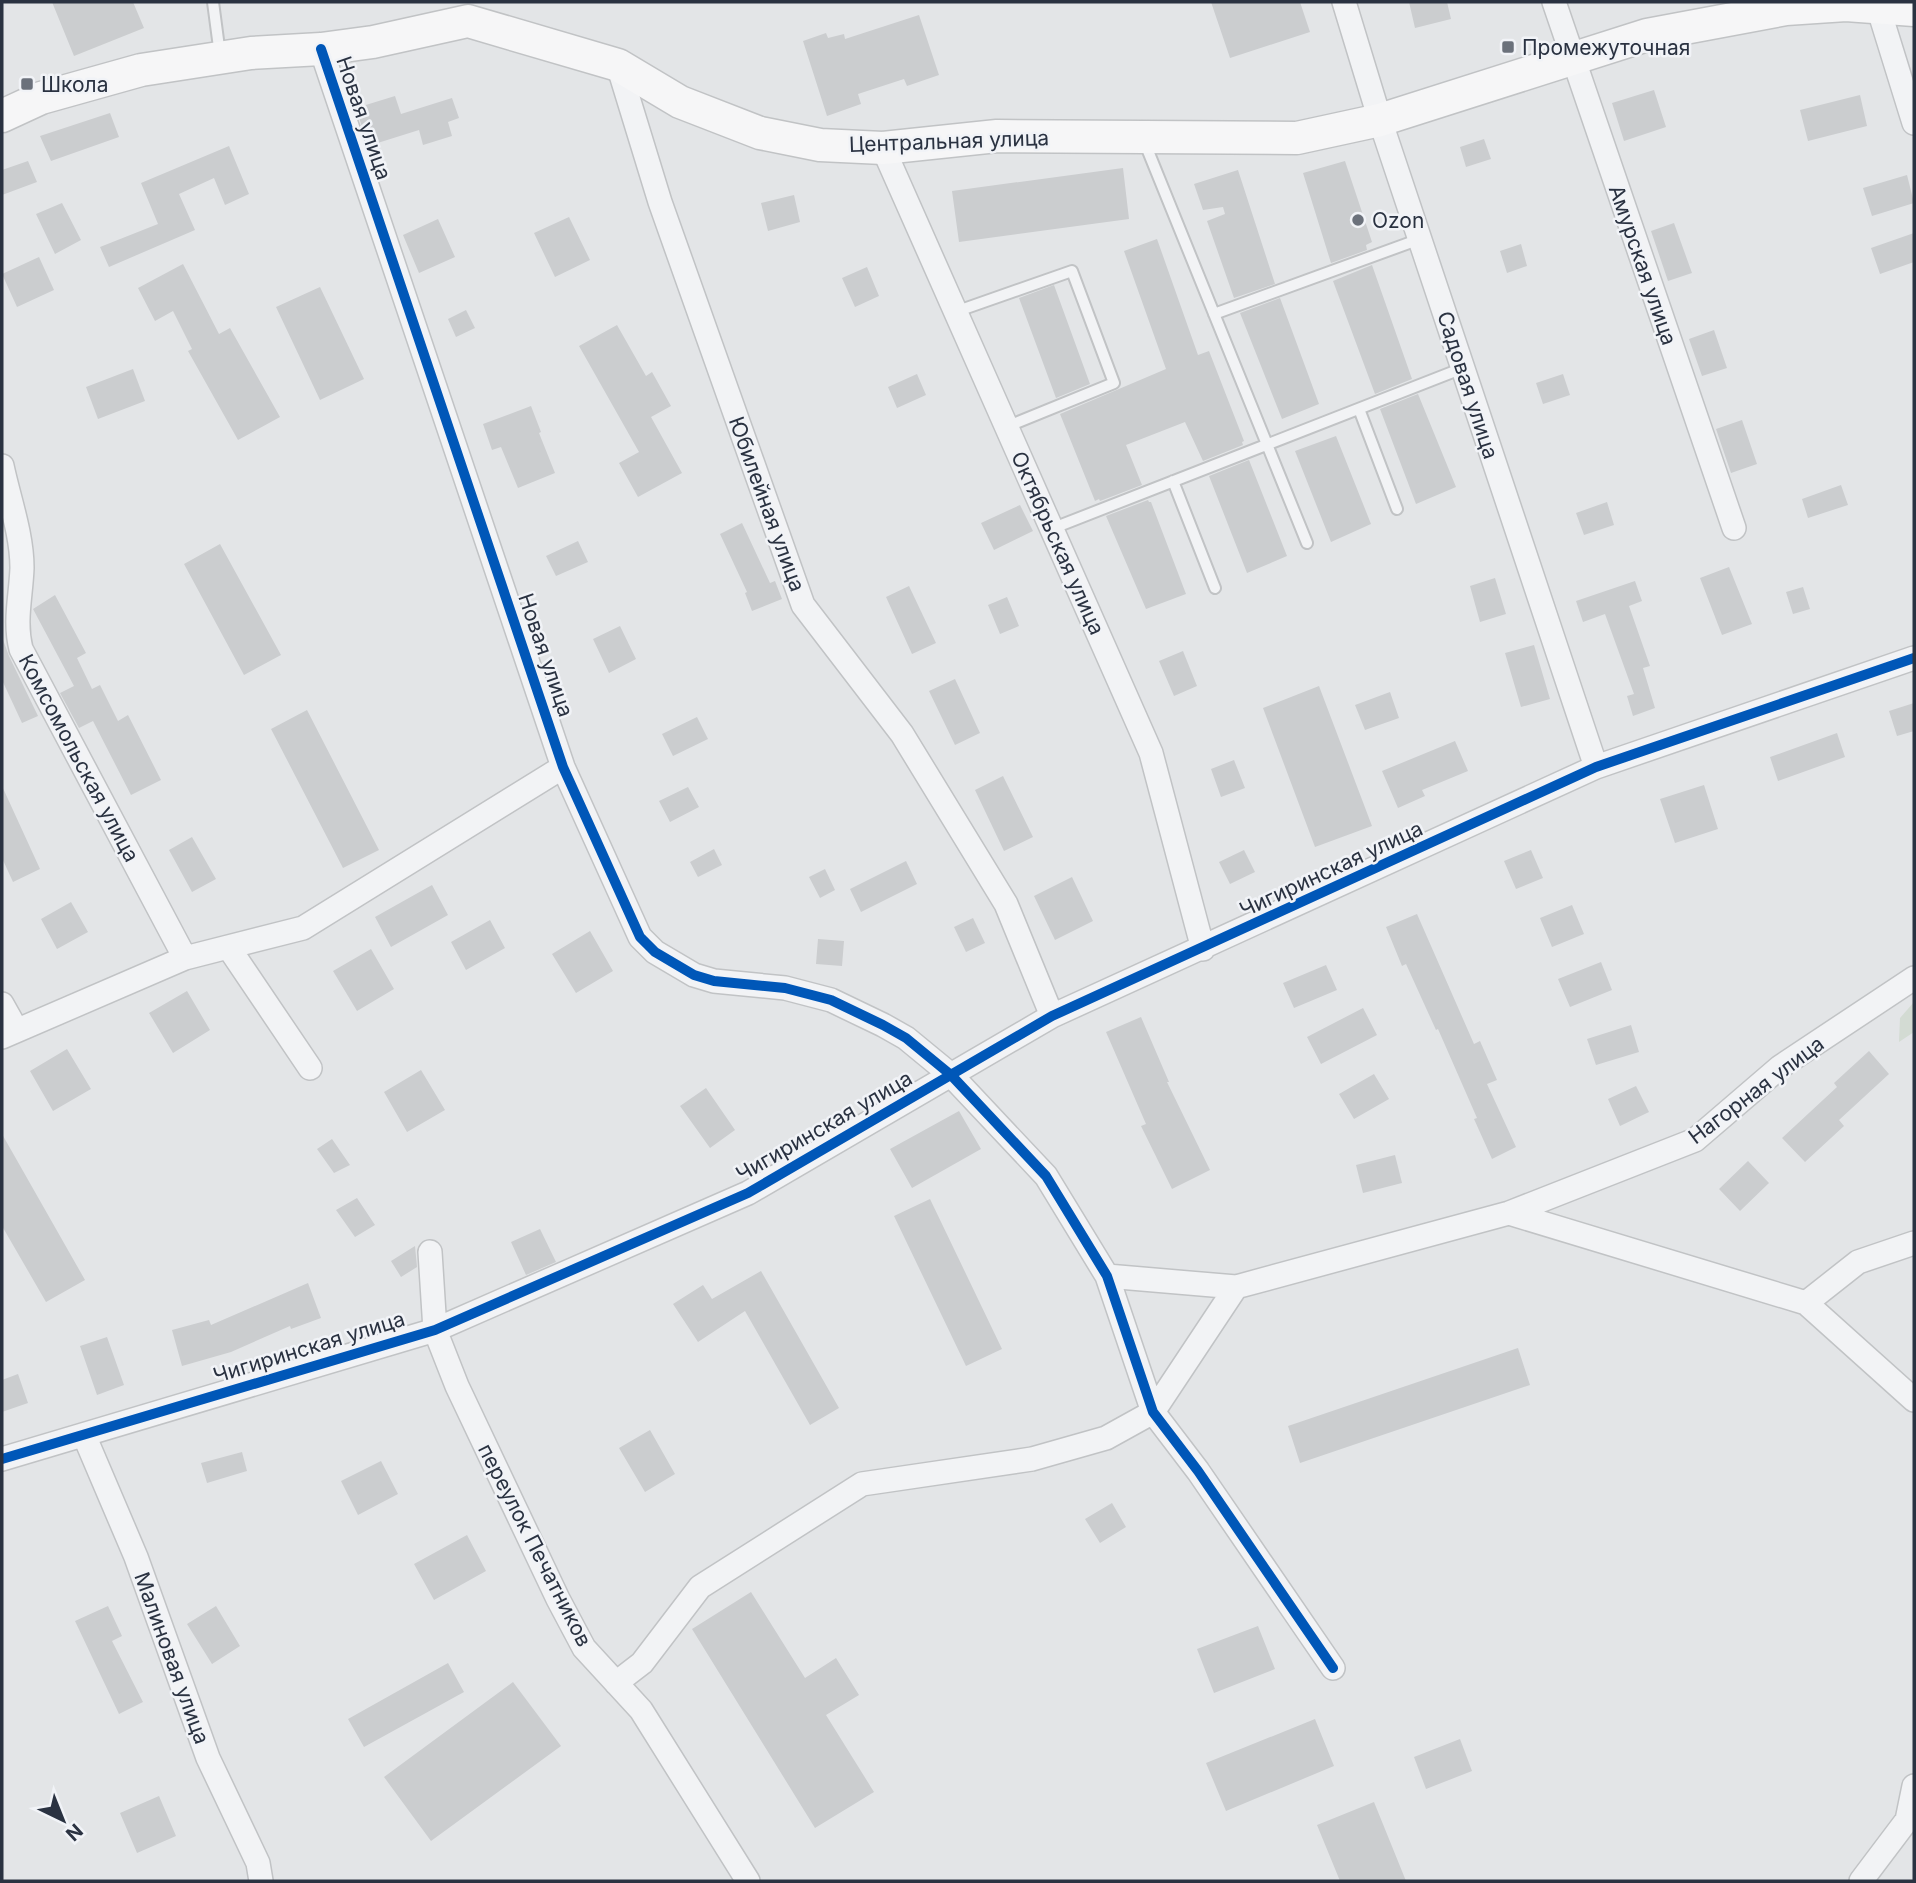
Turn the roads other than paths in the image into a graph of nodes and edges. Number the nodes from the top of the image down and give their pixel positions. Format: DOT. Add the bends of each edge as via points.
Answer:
graph roads {
  1 [pos="214,2"];
  2 [pos="1344,2"];
  3 [pos="1554,2"];
  4 [pos="1847,3"];
  5 [pos="1878,7"];
  6 [pos="1914,10"];
  7 [pos="471,12"];
  8 [pos="321,49"];
  9 [pos="220,58"];
  10 [pos="1572,58"];
  11 [pos="618,65"];
  12 [pos="2,116"];
  13 [pos="1380,120"];
  14 [pos="1914,123"];
  15 [pos="1143,138"];
  16 [pos="883,148"];
  17 [pos="1420,239"];
  18 [pos="955,312"];
  19 [pos="1214,314"];
  20 [pos="1463,368"];
  21 [pos="1359,408"];
  22 [pos="1006,427"];
  23 [pos="1267,444"];
  24 [pos="2,466"];
  25 [pos="1173,481"];
  26 [pos="1396,509"];
  27 [pos="1051,528"];
  28 [pos="1734,528"];
  29 [pos="1307,543"];
  30 [pos="1215,588"];
  31 [pos="1914,657"];
  32 [pos="1596,767"];
  33 [pos="563,768"];
  34 [pos="229,948"];
  35 [pos="1203,949"];
  36 [pos="185,958"];
  37 [pos="1914,978"];
  38 [pos="2,1004"];
  39 [pos="1052,1016"];
  40 [pos="9,1033"];
  41 [pos="310,1068"];
  42 [pos="951,1075"];
  43 [pos="1509,1213"];
  44 [pos="1914,1243"];
  45 [pos="430,1252"];
  46 [pos="1107,1276"];
  47 [pos="1236,1287"];
  48 [pos="1806,1303"];
  49 [pos="435,1330"];
  50 [pos="1914,1400"];
  51 [pos="1153,1412"];
  52 [pos="84,1435"];
  53 [pos="2,1459"];
  54 [pos="1333,1668"];
  55 [pos="616,1683"];
  56 [pos="1914,1786"];
  57 [pos="261,1881"];
  58 [pos="748,1881"];
  59 [pos="1861,1881"];
  1 -- 9 [label="lane"];
  2 -- 13 [label="street, Садовая улица"];
  3 -- 10 [label="street, Амурская улица"];
  4 -- 5 [label="street, Центральная улица"];
  4 -- 10 [label="street, Центральная улица" via="1786,9 1647,35"];
  5 -- 6 [label="street, Центральная улица"];
  5 -- 14 [label="street"];
  7 -- 8 [label="street, Центральная улица" via="373,42"];
  7 -- 11 [label="street, Центральная улица"];
  8 -- 9 [label="street, Центральная улица"];
  8 -- 33 [label="street, Новая улица"];
  9 -- 12 [label="street, Центральная улица" via="141,70 41,99"];
  10 -- 13 [label="street, Центральная улица"];
  10 -- 28 [label="street, Амурская улица"];
  11 -- 16 [label="street, Центральная улица" via="680,102 760,133 820,145"];
  11 -- 39 [label="street, Юбилейная улица" via="660,202 803,605 902,734 1006,904"];
  13 -- 15 [label="street, Центральная улица" via="1297,138"];
  13 -- 17 [label="street, Садовая улица"];
  15 -- 16 [label="street, Центральная улица" via="997,136"];
  15 -- 19 [label="lane"];
  16 -- 18 [label="street, Октябрьская улица"];
  17 -- 19 [label="lane"];
  17 -- 20 [label="street, Садовая улица"];
  18 -- 22 [label="street, Октябрьская улица"];
  18 -- 22 [label="lane" via="1072,271 1114,383"];
  19 -- 23 [label="lane"];
  20 -- 21 [label="lane"];
  20 -- 32 [label="street, Садовая улица"];
  21 -- 23 [label="lane"];
  21 -- 26 [label="lane"];
  22 -- 27 [label="street, Октябрьская улица"];
  23 -- 25 [label="lane"];
  23 -- 29 [label="lane"];
  24 -- 36 [label="street, Комсомольская улица" via="20,548 16,620 21,649"];
  25 -- 27 [label="lane"];
  25 -- 30 [label="lane"];
  27 -- 35 [label="street, Октябрьская улица" via="1151,753"];
  31 -- 32 [label="street, Чигиринская улица"];
  32 -- 35 [label="street, Чигиринская улица"];
  33 -- 34 [label="street" via="303,928"];
  33 -- 42 [label="street, Новая улица" via="647,945 694,975 714,981 785,988 831,1000 906,1038"];
  34 -- 36 [label="street"];
  34 -- 41 [label="street"];
  35 -- 39 [label="street, Чигиринская улица"];
  36 -- 40 [label="street"];
  37 -- 43 [label="street, Нагорная улица" via="1780,1067 1695,1140"];
  38 -- 40 [label="street"];
  39 -- 42 [label="street, Чигиринская улица"];
  42 -- 46 [label="street, Новая улица" via="1046,1176"];
  42 -- 49 [label="street, Чигиринская улица" via="748,1193"];
  43 -- 47 [label="street, Нагорная улица"];
  43 -- 48 [label="street"];
  44 -- 48 [label="street" via="1858,1262"];
  45 -- 49 [label="street, переулок Печатников"];
  46 -- 47 [label="street"];
  46 -- 51 [label="street, Новая улица"];
  47 -- 51 [label="street"];
  48 -- 50 [label="street"];
  49 -- 52 [label="street, Чигиринская улица"];
  49 -- 55 [label="street, переулок Печатников" via="558,1599 584,1648"];
  51 -- 54 [label="street, Новая улица"];
  51 -- 55 [label="street" via="1106,1437 1032,1459 862,1484 700,1587 642,1663"];
  52 -- 53 [label="street, Чигиринская улица"];
  52 -- 57 [label="street, Малиновая улица" via="136,1556 208,1758 258,1863"];
  55 -- 58 [label="street, переулок Печатников" via="641,1710"];
  56 -- 59 [label="street" via="1907,1820"];
}
